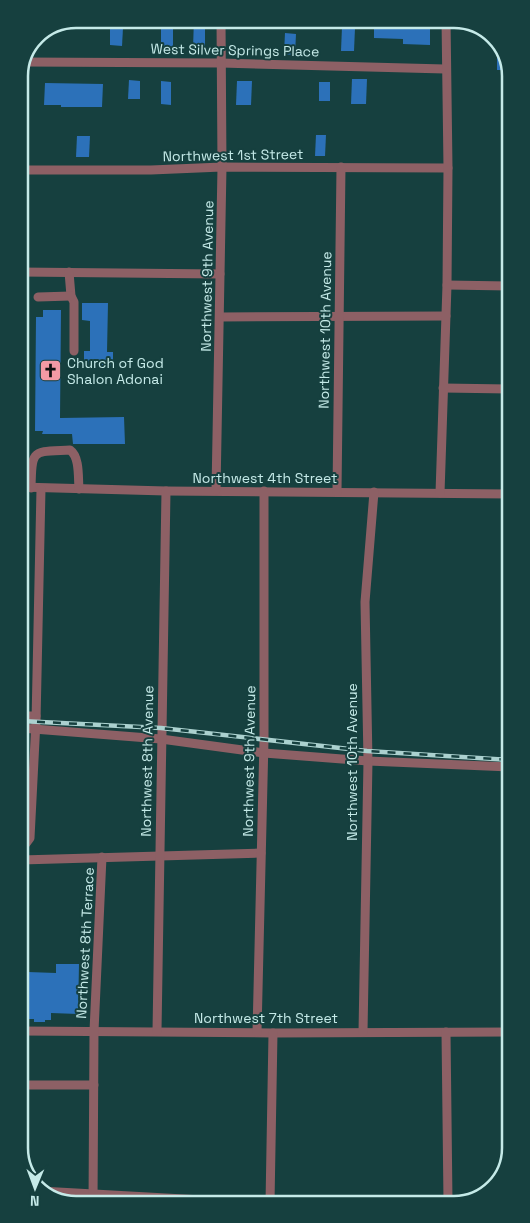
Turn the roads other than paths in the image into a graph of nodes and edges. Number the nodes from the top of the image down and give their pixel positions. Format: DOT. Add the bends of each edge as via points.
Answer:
graph roads {
  1 [pos="221,28"];
  2 [pos="446,28"];
  3 [pos="29,62"];
  4 [pos="221,63"];
  5 [pos="445,69"];
  6 [pos="222,167"];
  7 [pos="341,168"];
  8 [pos="448,168"];
  9 [pos="28,170"];
  10 [pos="28,272"];
  11 [pos="69,272"];
  12 [pos="220,274"];
  13 [pos="447,285"];
  14 [pos="502,286"];
  15 [pos="38,296"];
  16 [pos="71,296"];
  17 [pos="339,316"];
  18 [pos="446,316"];
  19 [pos="220,317"];
  20 [pos="74,351"];
  21 [pos="443,388"];
  22 [pos="502,390"];
  23 [pos="28,488"];
  24 [pos="31,488"];
  25 [pos="41,489"];
  26 [pos="79,489"];
  27 [pos="216,490"];
  28 [pos="166,491"];
  29 [pos="264,491"];
  30 [pos="337,492"];
  31 [pos="374,492"];
  32 [pos="440,493"];
  33 [pos="502,494"];
  34 [pos="28,716"];
  35 [pos="36,716"];
  36 [pos="28,728"];
  37 [pos="36,729"];
  38 [pos="161,739"];
  39 [pos="264,753"];
  40 [pos="368,762"];
  41 [pos="502,767"];
  42 [pos="28,841"];
  43 [pos="261,853"];
  44 [pos="159,856"];
  45 [pos="102,857"];
  46 [pos="28,860"];
  47 [pos="28,1031"];
  48 [pos="94,1031"];
  49 [pos="157,1031"];
  50 [pos="257,1032"];
  51 [pos="363,1032"];
  52 [pos="446,1032"];
  53 [pos="502,1032"];
  54 [pos="273,1033"];
  55 [pos="28,1085"];
  56 [pos="94,1085"];
  57 [pos="60,1192"];
  58 [pos="93,1194"];
  59 [pos="113,1195"];
  60 [pos="270,1196"];
  61 [pos="448,1196"];
  1 -- 4 [label="street, Northwest 9th Avenue"];
  2 -- 5 [label="street"];
  3 -- 4 [label="street, West Silver Springs Place"];
  4 -- 5 [label="street, West Silver Springs Place"];
  4 -- 6 [label="street, Northwest 9th Avenue"];
  5 -- 8 [label="street"];
  6 -- 7 [label="street, Northwest 1st Street"];
  6 -- 9 [label="street, Northwest 1st Street"];
  6 -- 12 [label="street, Northwest 9th Avenue"];
  7 -- 8 [label="street, Northwest 1st Street"];
  7 -- 17 [label="street, Northwest 10th Avenue"];
  8 -- 13 [label="street"];
  10 -- 11 [label="street"];
  11 -- 12 [label="street"];
  11 -- 16 [label="street"];
  12 -- 19 [label="street, Northwest 9th Avenue"];
  13 -- 14 [label="street"];
  13 -- 18 [label="street"];
  15 -- 16 [label="street"];
  16 -- 20 [label="street" via="74,302"];
  17 -- 18 [label="street"];
  17 -- 19 [label="street"];
  17 -- 30 [label="street, Northwest 10th Avenue"];
  18 -- 21 [label="street"];
  19 -- 27 [label="street, Northwest 9th Avenue"];
  21 -- 22 [label="street"];
  21 -- 32 [label="street"];
  23 -- 24 [label="street, Northwest 4th Street"];
  24 -- 25 [label="street, Northwest 4th Street"];
  24 -- 26 [label="street" via="34,455 70,450 76,458"];
  25 -- 26 [label="street, Northwest 4th Street"];
  25 -- 35 [label="street"];
  26 -- 28 [label="street, Northwest 4th Street"];
  27 -- 28 [label="street, Northwest 4th Street"];
  27 -- 29 [label="street, Northwest 4th Street"];
  28 -- 38 [label="street, Northwest 8th Avenue"];
  29 -- 30 [label="street, Northwest 4th Street"];
  29 -- 39 [label="street, Northwest 9th Avenue"];
  30 -- 31 [label="street, Northwest 4th Street"];
  31 -- 32 [label="street, Northwest 4th Street"];
  31 -- 40 [label="street, Northwest 10th Avenue" via="365,602"];
  32 -- 33 [label="street, Northwest 4th Street"];
  34 -- 35 [label="street"];
  35 -- 37 [label="street"];
  36 -- 37 [label="street"];
  37 -- 38 [label="street"];
  37 -- 42 [label="street"];
  38 -- 39 [label="street"];
  38 -- 44 [label="street, Northwest 8th Avenue"];
  39 -- 40 [label="street"];
  39 -- 43 [label="street, Northwest 9th Avenue"];
  40 -- 41 [label="street"];
  40 -- 51 [label="street, Northwest 10th Avenue"];
  43 -- 44 [label="street"];
  43 -- 50 [label="street, Northwest 9th Avenue"];
  44 -- 45 [label="street"];
  44 -- 49 [label="street, Northwest 8th Avenue"];
  45 -- 46 [label="street"];
  45 -- 48 [label="street, Northwest 8th Terrace"];
  47 -- 48 [label="street, Northwest 7th Street"];
  48 -- 49 [label="street, Northwest 7th Street"];
  48 -- 56 [label="street"];
  49 -- 50 [label="street, Northwest 7th Street"];
  50 -- 54 [label="street, Northwest 7th Street"];
  51 -- 52 [label="street, Northwest 7th Street"];
  51 -- 54 [label="street, Northwest 7th Street"];
  52 -- 53 [label="street, Northwest 7th Street"];
  52 -- 61 [label="street"];
  54 -- 60 [label="street"];
  55 -- 56 [label="street"];
  56 -- 58 [label="street"];
  57 -- 58 [label="street"];
  58 -- 59 [label="street"];
}
